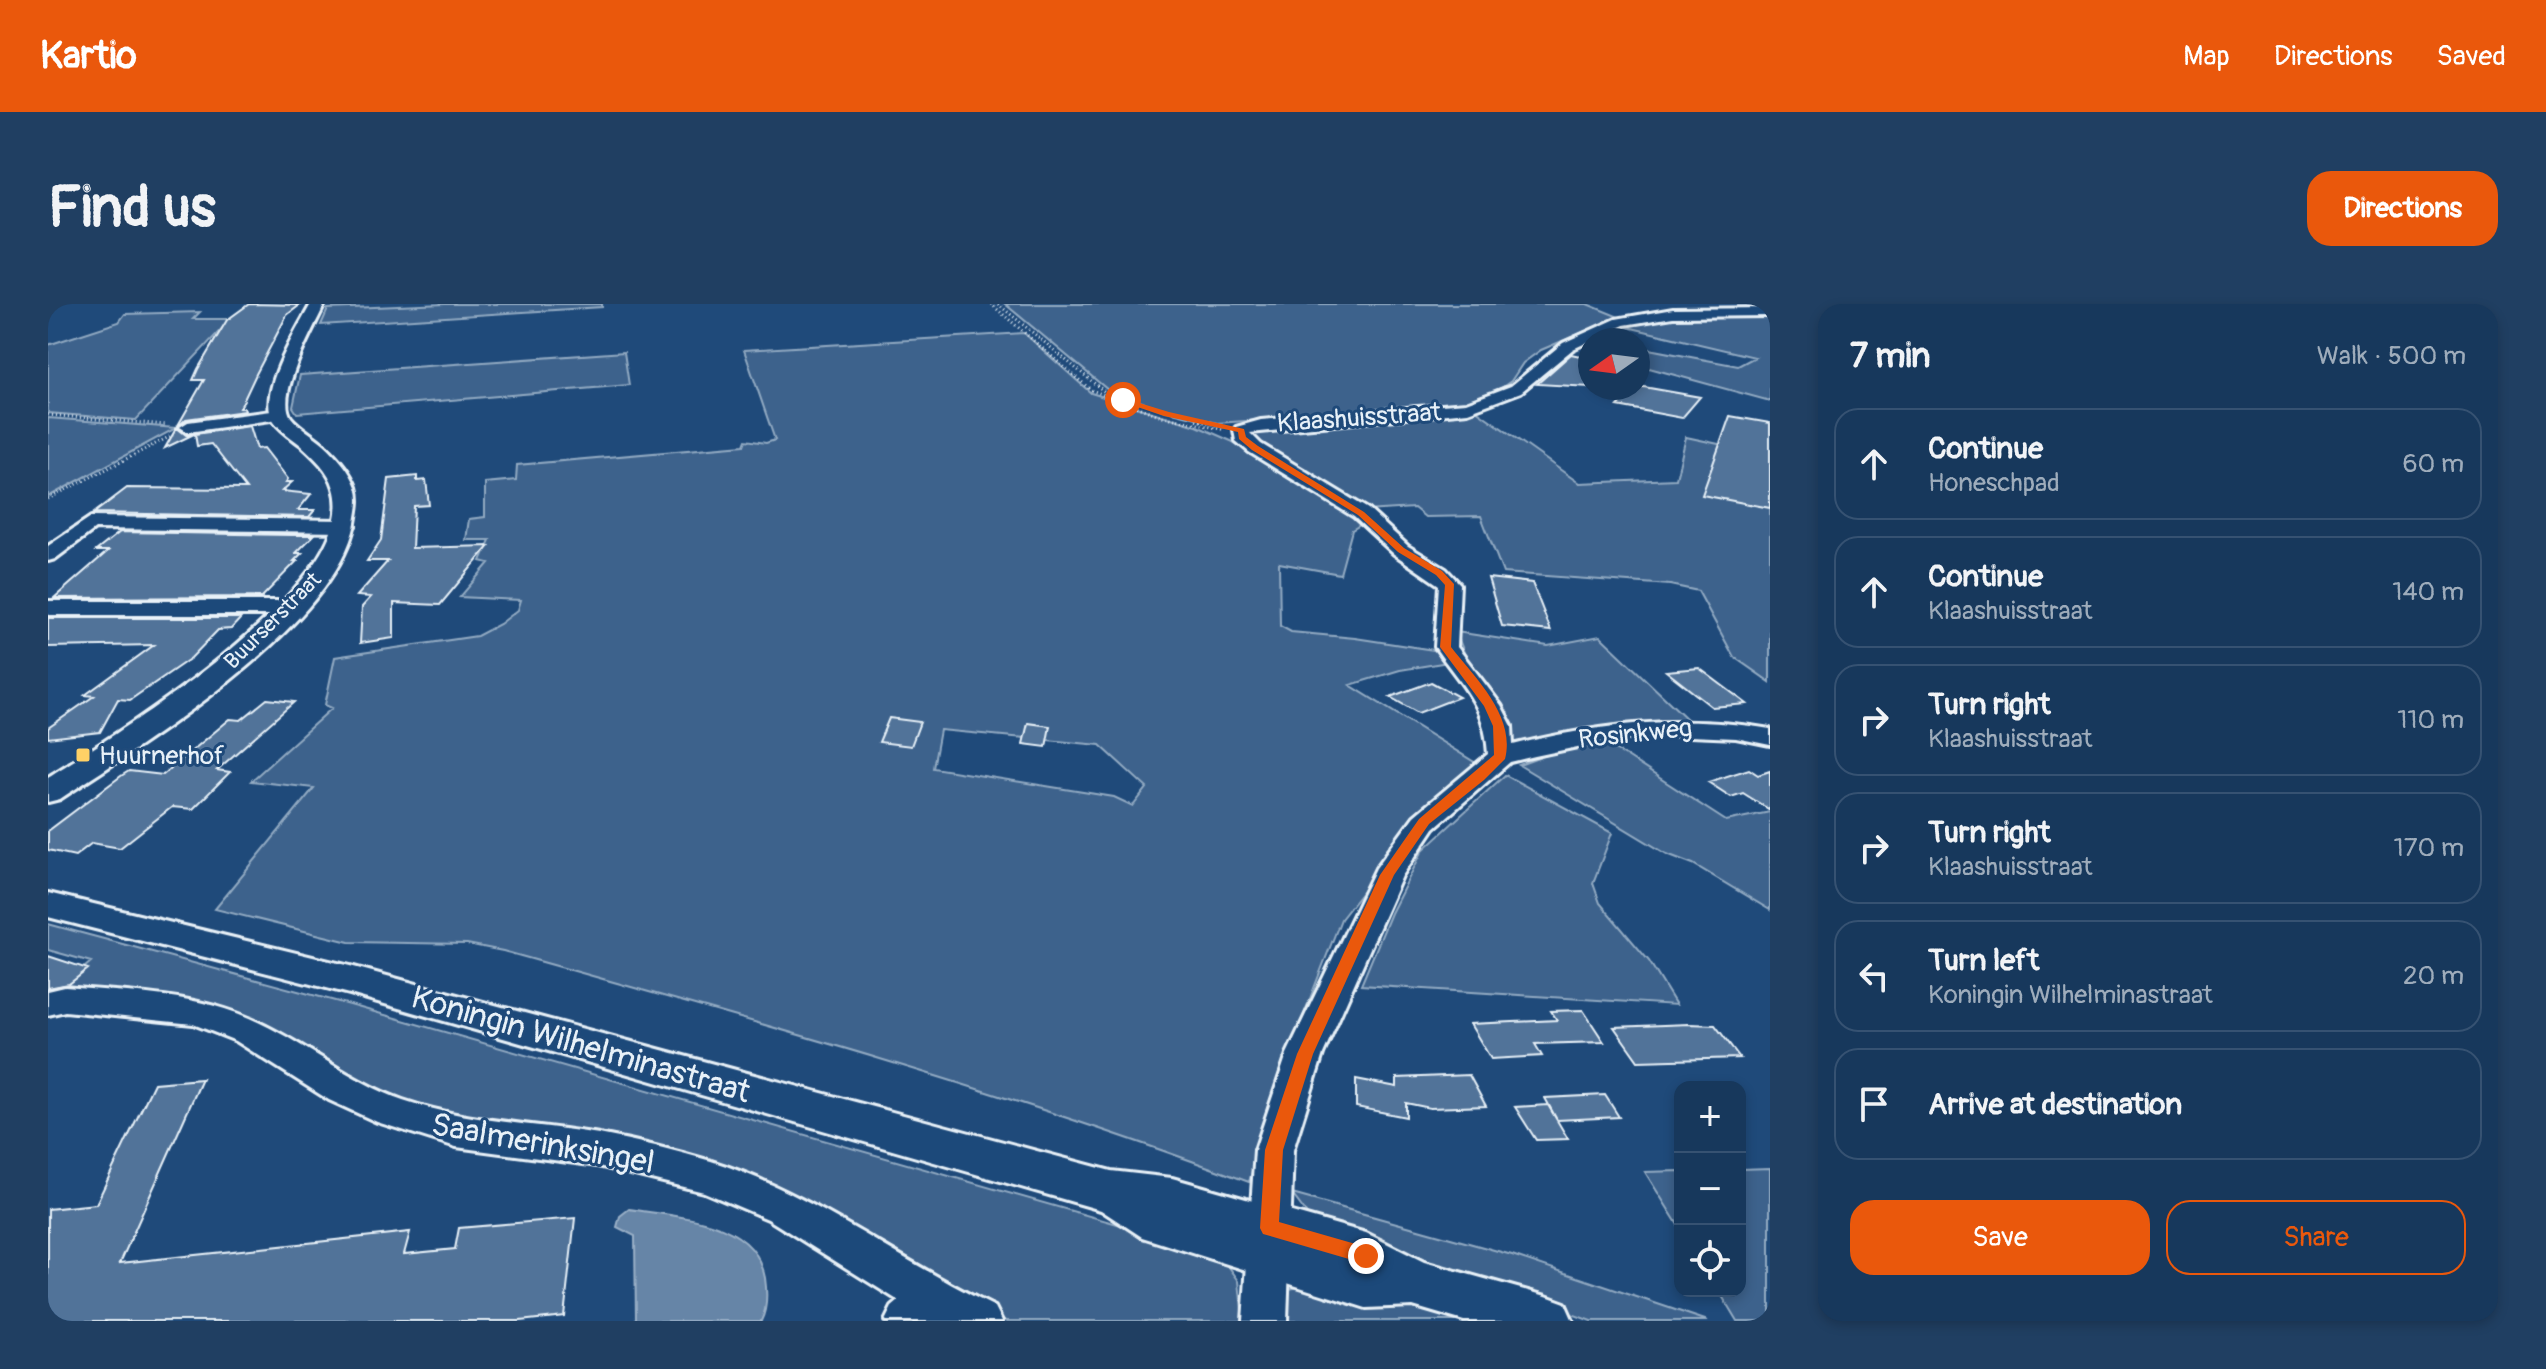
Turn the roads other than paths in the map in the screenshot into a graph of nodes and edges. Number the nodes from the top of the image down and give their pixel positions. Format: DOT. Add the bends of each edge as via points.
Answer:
graph roads {
  1 [pos="318,304"];
  2 [pos="1770,312"];
  3 [pos="279,415"];
  4 [pos="188,427"];
  5 [pos="345,526"];
  6 [pos="48,555"];
  7 [pos="48,608"];
  8 [pos="290,608"];
  9 [pos="1770,737"];
  10 [pos="1501,756"];
  11 [pos="48,792"];
  12 [pos="48,905"];
  13 [pos="48,1003"];
  14 [pos="1268,1241"];
  15 [pos="919,1302"];
  16 [pos="980,1321"];
  17 [pos="1265,1321"];
  18 [pos="1546,1321"];
  1 -- 3 [label="main road" via="280,388"];
  2 -- 10 [label="street, Klaashuisstraat" via="1673,313 1621,322 1568,346 1516,389 1468,407 1242,430 1242,438 1255,448 1361,513 1450,584 1446,647 1489,705 1499,726"];
  3 -- 4 [label="street"];
  3 -- 5 [label="main road, Buurserstraat" via="333,466 348,502"];
  5 -- 6 [label="street" via="91,523"];
  5 -- 8 [label="main road, Buurserstraat" via="338,549"];
  7 -- 8 [label="street"];
  8 -- 11 [label="main road, Buurserstraat" via="189,697"];
  9 -- 10 [label="street, Rosinkweg" via="1670,725 1613,731"];
  10 -- 14 [label="street" via="1424,822 1387,875 1305,1054 1274,1150"];
  12 -- 14 [label="main road, Koningin Wilhelminastraat" via="350,980 1111,1192 1159,1222"];
  13 -- 15 [label="street, Saalmerinksingel" via="65,999 197,1012 248,1032 342,1090 429,1124 598,1150 712,1178 782,1207"];
  14 -- 17 [label="street"];
  14 -- 18 [label="main road, Koningin Wilhelminastraat" via="1366,1284 1413,1282"];
  15 -- 16 [label="street, Saalmerinksingel"];
}
